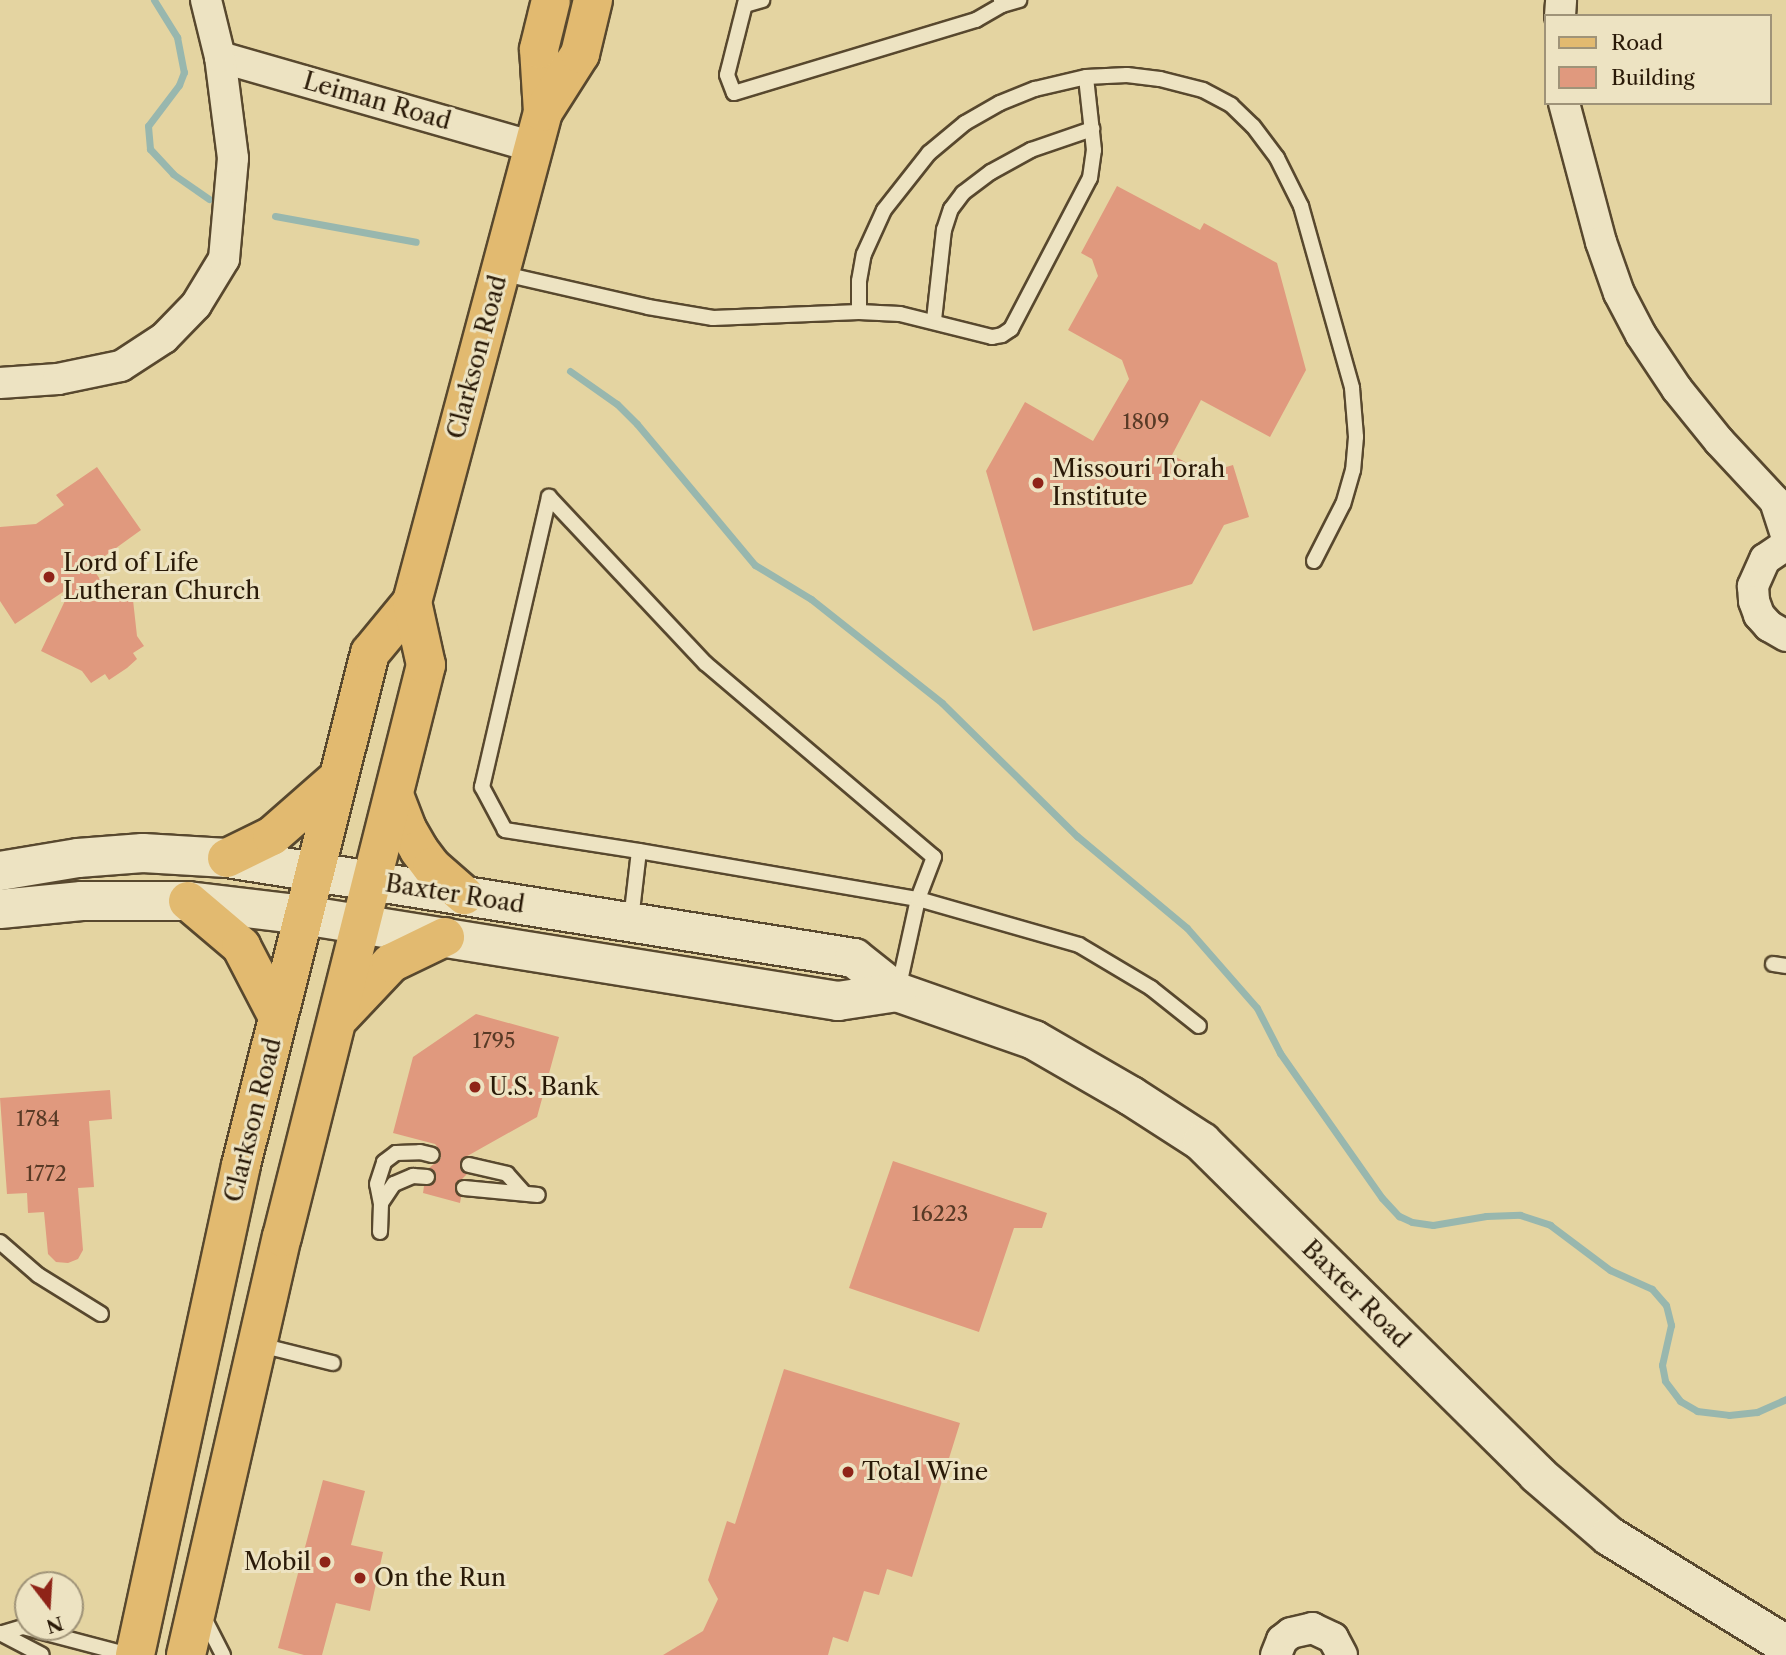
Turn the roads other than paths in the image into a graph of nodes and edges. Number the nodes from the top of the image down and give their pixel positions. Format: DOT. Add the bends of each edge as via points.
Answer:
graph roads {
  1 [pos="206,0"];
  2 [pos="551,0"];
  3 [pos="593,0"];
  4 [pos="762,0"];
  5 [pos="1019,0"];
  6 [pos="745,3"];
  7 [pos="1001,3"];
  8 [pos="220,57"];
  9 [pos="1086,77"];
  10 [pos="1565,105"];
  11 [pos="539,129"];
  12 [pos="1091,129"];
  13 [pos="500,273"];
  14 [pos="859,312"];
  15 [pos="934,320"];
  16 [pos="0,383"];
  17 [pos="1786,534"];
  18 [pos="1786,545"];
  19 [pos="1314,561"];
  20 [pos="412,602"];
  21 [pos="1786,636"];
  22 [pos="338,779"];
  23 [pos="394,795"];
  24 [pos="639,851"];
  25 [pos="226,858"];
  26 [pos="0,871"];
  27 [pos="315,872"];
  28 [pos="372,881"];
  29 [pos="464,895"];
  30 [pos="918,899"];
  31 [pos="188,901"];
  32 [pos="0,909"];
  33 [pos="303,915"];
  34 [pos="631,922"];
  35 [pos="361,925"];
  36 [pos="445,937"];
  37 [pos="897,992"];
  38 [pos="278,1017"];
  39 [pos="337,1020"];
  40 [pos="1199,1026"];
  41 [pos="432,1155"];
  42 [pos="470,1165"];
  43 [pos="427,1177"];
  44 [pos="464,1188"];
  45 [pos="523,1192"];
  46 [pos="538,1195"];
  47 [pos="381,1205"];
  48 [pos="380,1232"];
  49 [pos="0,1242"];
  50 [pos="101,1314"];
  51 [pos="256,1344"];
  52 [pos="333,1363"];
  53 [pos="198,1605"];
  54 [pos="2,1633"];
  55 [pos="1786,1645"];
  56 [pos="42,1655"];
  57 [pos="132,1655"];
  58 [pos="187,1655"];
  59 [pos="223,1655"];
  60 [pos="1276,1655"];
  61 [pos="1342,1655"];
  1 -- 8 [label="street"];
  2 -- 11 [label="main road, Clarkson Road" via="539,49"];
  3 -- 11 [label="main road, Clarkson Road" via="580,54"];
  4 -- 6 [label="lane"];
  5 -- 7 [label="lane"];
  6 -- 7 [label="lane" via="727,75 734,93 976,20"];
  8 -- 11 [label="street, Leiman Road"];
  8 -- 16 [label="street" via="233,158 229,218 224,259 203,295 164,338 121,366 58,379"];
  9 -- 12 [label="lane"];
  9 -- 14 [label="lane" via="1000,103 965,123 929,153 897,191 872,234 859,281"];
  9 -- 19 [label="lane" via="1160,79 1203,90 1231,105 1277,158 1301,206 1352,388 1356,437 1343,504"];
  10 -- 17 [label="street" via="1601,242 1635,325 1677,389 1775,501"];
  11 -- 13 [label="main road, Clarkson Road"];
  12 -- 15 [label="lane" via="1031,150 963,193 944,230"];
  12 -- 15 [label="lane" via="1090,178 1011,329 992,337"];
  13 -- 14 [label="lane" via="713,318"];
  13 -- 20 [label="main road, Clarkson Road"];
  14 -- 15 [label="lane"];
  18 -- 21 [label="street" via="1765,559 1753,586 1759,615"];
  20 -- 22 [label="main road, Clarkson Road" via="370,653"];
  20 -- 23 [label="main road, Clarkson Road" via="426,665"];
  22 -- 25 [label="main road" via="272,835"];
  22 -- 27 [label="main road, Clarkson Road"];
  23 -- 28 [label="main road, Clarkson Road"];
  23 -- 29 [label="main road" via="419,850"];
  24 -- 30 [label="lane"];
  24 -- 30 [label="lane" via="505,830 482,787 549,497 705,663 934,857"];
  24 -- 34 [label="lane"];
  25 -- 26 [label="main road, Baxter Road" via="143,853"];
  25 -- 27 [label="main road, Baxter Road"];
  27 -- 28 [label="main road, Baxter Road"];
  27 -- 33 [label="main road, Clarkson Road"];
  28 -- 29 [label="main road, Baxter Road"];
  28 -- 35 [label="main road, Clarkson Road"];
  29 -- 34 [label="main road, Baxter Road"];
  30 -- 37 [label="lane"];
  30 -- 40 [label="lane" via="1079,945 1152,988"];
  31 -- 32 [label="main road, Baxter Road" via="82,901"];
  31 -- 33 [label="main road, Baxter Road"];
  31 -- 38 [label="main road" via="241,946"];
  33 -- 35 [label="main road, Baxter Road"];
  33 -- 38 [label="main road, Clarkson Road"];
  34 -- 37 [label="main road, Baxter Road" via="854,958"];
  35 -- 36 [label="main road, Baxter Road"];
  35 -- 39 [label="main road, Clarkson Road"];
  36 -- 37 [label="main road, Baxter Road" via="838,1001"];
  36 -- 39 [label="main road" via="391,963"];
  37 -- 55 [label="main road, Baxter Road" via="1034,1040 1202,1142 1537,1474 1609,1536"];
  38 -- 57 [label="main road, Clarkson Road"];
  39 -- 51 [label="main road, Clarkson Road"];
  41 -- 47 [label="lane" via="396,1153 384,1162 377,1184"];
  42 -- 45 [label="lane" via="507,1174"];
  43 -- 47 [label="lane" via="413,1176 394,1184"];
  44 -- 45 [label="lane"];
  45 -- 46 [label="lane"];
  47 -- 48 [label="lane"];
  49 -- 50 [label="lane" via="38,1275"];
  51 -- 52 [label="lane"];
  51 -- 53 [label="main road, Clarkson Road"];
  53 -- 58 [label="main road, Clarkson Road"];
  53 -- 59 [label="lane"];
  54 -- 56 [label="lane"];
  54 -- 57 [label="lane" via="23,1628"];
  60 -- 61 [label="street" via="1291,1633 1312,1628 1333,1638"];
}
